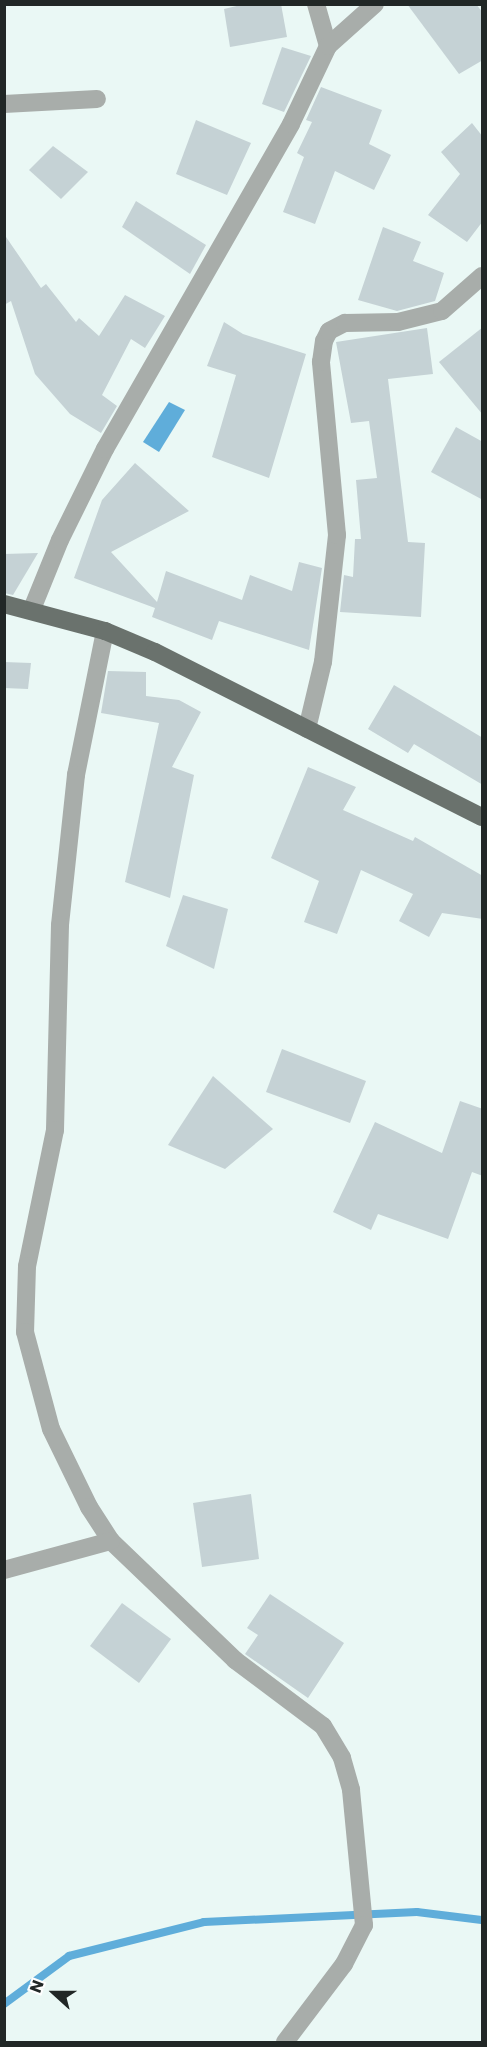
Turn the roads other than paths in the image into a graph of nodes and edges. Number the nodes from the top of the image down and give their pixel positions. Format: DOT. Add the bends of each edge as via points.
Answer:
graph roads {
  1 [pos="316,4"];
  2 [pos="375,4"];
  3 [pos="328,46"];
  4 [pos="97,99"];
  5 [pos="4,105"];
  6 [pos="483,276"];
  7 [pos="4,604"];
  8 [pos="32,609"];
  9 [pos="105,631"];
  10 [pos="307,729"];
  11 [pos="483,817"];
  12 [pos="111,1541"];
  13 [pos="4,1570"];
  14 [pos="285,2043"];
  1 -- 3 [label="street"];
  2 -- 3 [label="street"];
  3 -- 8 [label="street" via="291,124 105,449 60,540"];
  4 -- 5 [label="street"];
  6 -- 10 [label="street" via="442,311 398,322 345,323 329,331 324,340 321,362 337,535 323,662"];
  7 -- 8 [label="main road"];
  8 -- 9 [label="main road"];
  9 -- 10 [label="main road"];
  9 -- 12 [label="street" via="85,715 60,925 55,1130 23,1292 25,1332 51,1429 89,1508"];
  10 -- 11 [label="main road"];
  12 -- 13 [label="street"];
  12 -- 14 [label="street" via="235,1660 323,1726 342,1758 351,1790 363,1883 364,1925 344,1964"];
}
